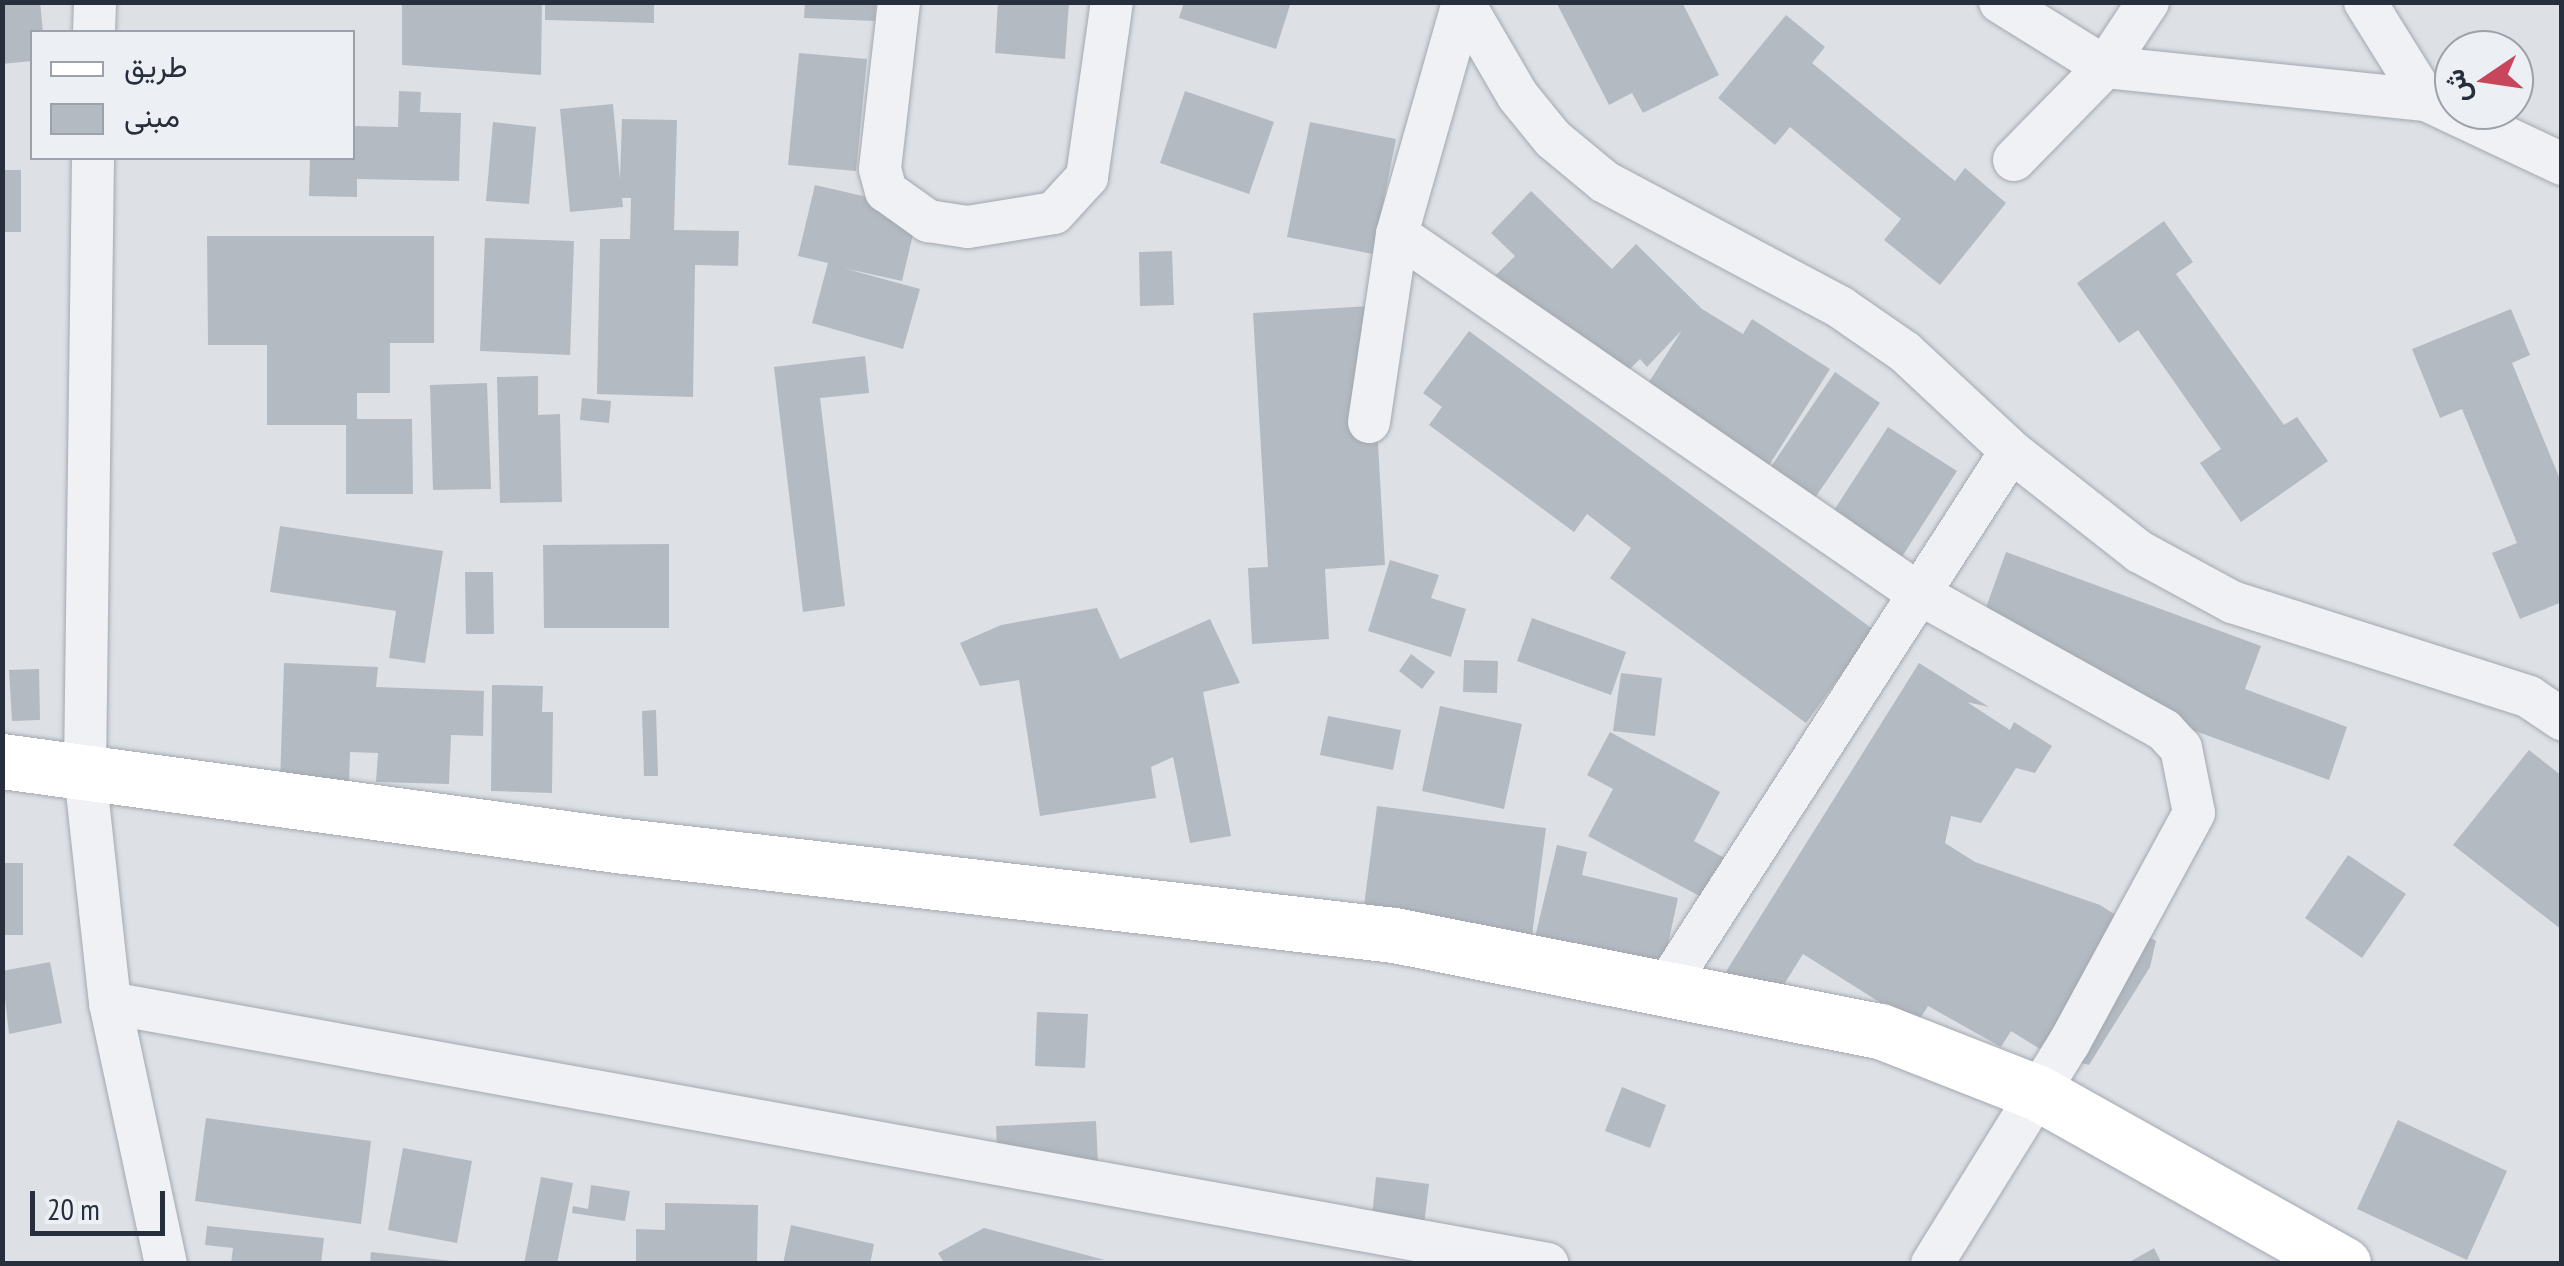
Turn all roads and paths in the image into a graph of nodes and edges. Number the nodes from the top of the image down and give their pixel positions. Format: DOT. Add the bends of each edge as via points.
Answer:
graph roads {
  1 [pos="94,2"];
  2 [pos="899,2"];
  3 [pos="1112,2"];
  4 [pos="1463,2"];
  5 [pos="2000,2"];
  6 [pos="2148,2"];
  7 [pos="2365,2"];
  8 [pos="94,30"];
  9 [pos="2105,68"];
  10 [pos="2426,100"];
  11 [pos="93,160"];
  12 [pos="2014,160"];
  13 [pos="2562,164"];
  14 [pos="1397,234"];
  15 [pos="1369,422"];
  16 [pos="2011,451"];
  17 [pos="1918,593"];
  18 [pos="2562,719"];
  19 [pos="2,761"];
  20 [pos="85,773"];
  21 [pos="1666,987"];
  22 [pos="110,1003"];
  23 [pos="2038,1093"];
  24 [pos="1440,1256"];
  25 [pos="166,1264"];
  26 [pos="1547,1264"];
  27 [pos="1932,1264"];
  28 [pos="2343,1264"];
  1 -- 8 [label="street"];
  2 -- 3 [label="street" via="880,169 886,191 928,221 968,228 1054,213 1080,188"];
  4 -- 14 [label="street"];
  4 -- 16 [label="street" via="1518,96 1553,139 1605,182 1840,306 1905,352"];
  5 -- 9 [label="street"];
  6 -- 9 [label="street"];
  7 -- 10 [label="street"];
  9 -- 10 [label="street"];
  9 -- 12 [label="street"];
  10 -- 13 [label="street"];
  11 -- 20 [label="street"];
  14 -- 15 [label="street"];
  14 -- 17 [label="street"];
  16 -- 17 [label="street"];
  16 -- 18 [label="street" via="2140,552 2232,602 2530,697"];
  17 -- 21 [label="street"];
  17 -- 23 [label="street" via="2164,730 2190,765 2194,813"];
  19 -- 20 [label="main road"];
  20 -- 21 [label="main road" via="616,845 1394,935"];
  20 -- 22 [label="street"];
  21 -- 23 [label="main road" via="1880,1031"];
  22 -- 24 [label="street" via="684,1104"];
  22 -- 25 [label="street"];
  23 -- 27 [label="street"];
  23 -- 28 [label="main road"];
  24 -- 26 [label="street"];
}
